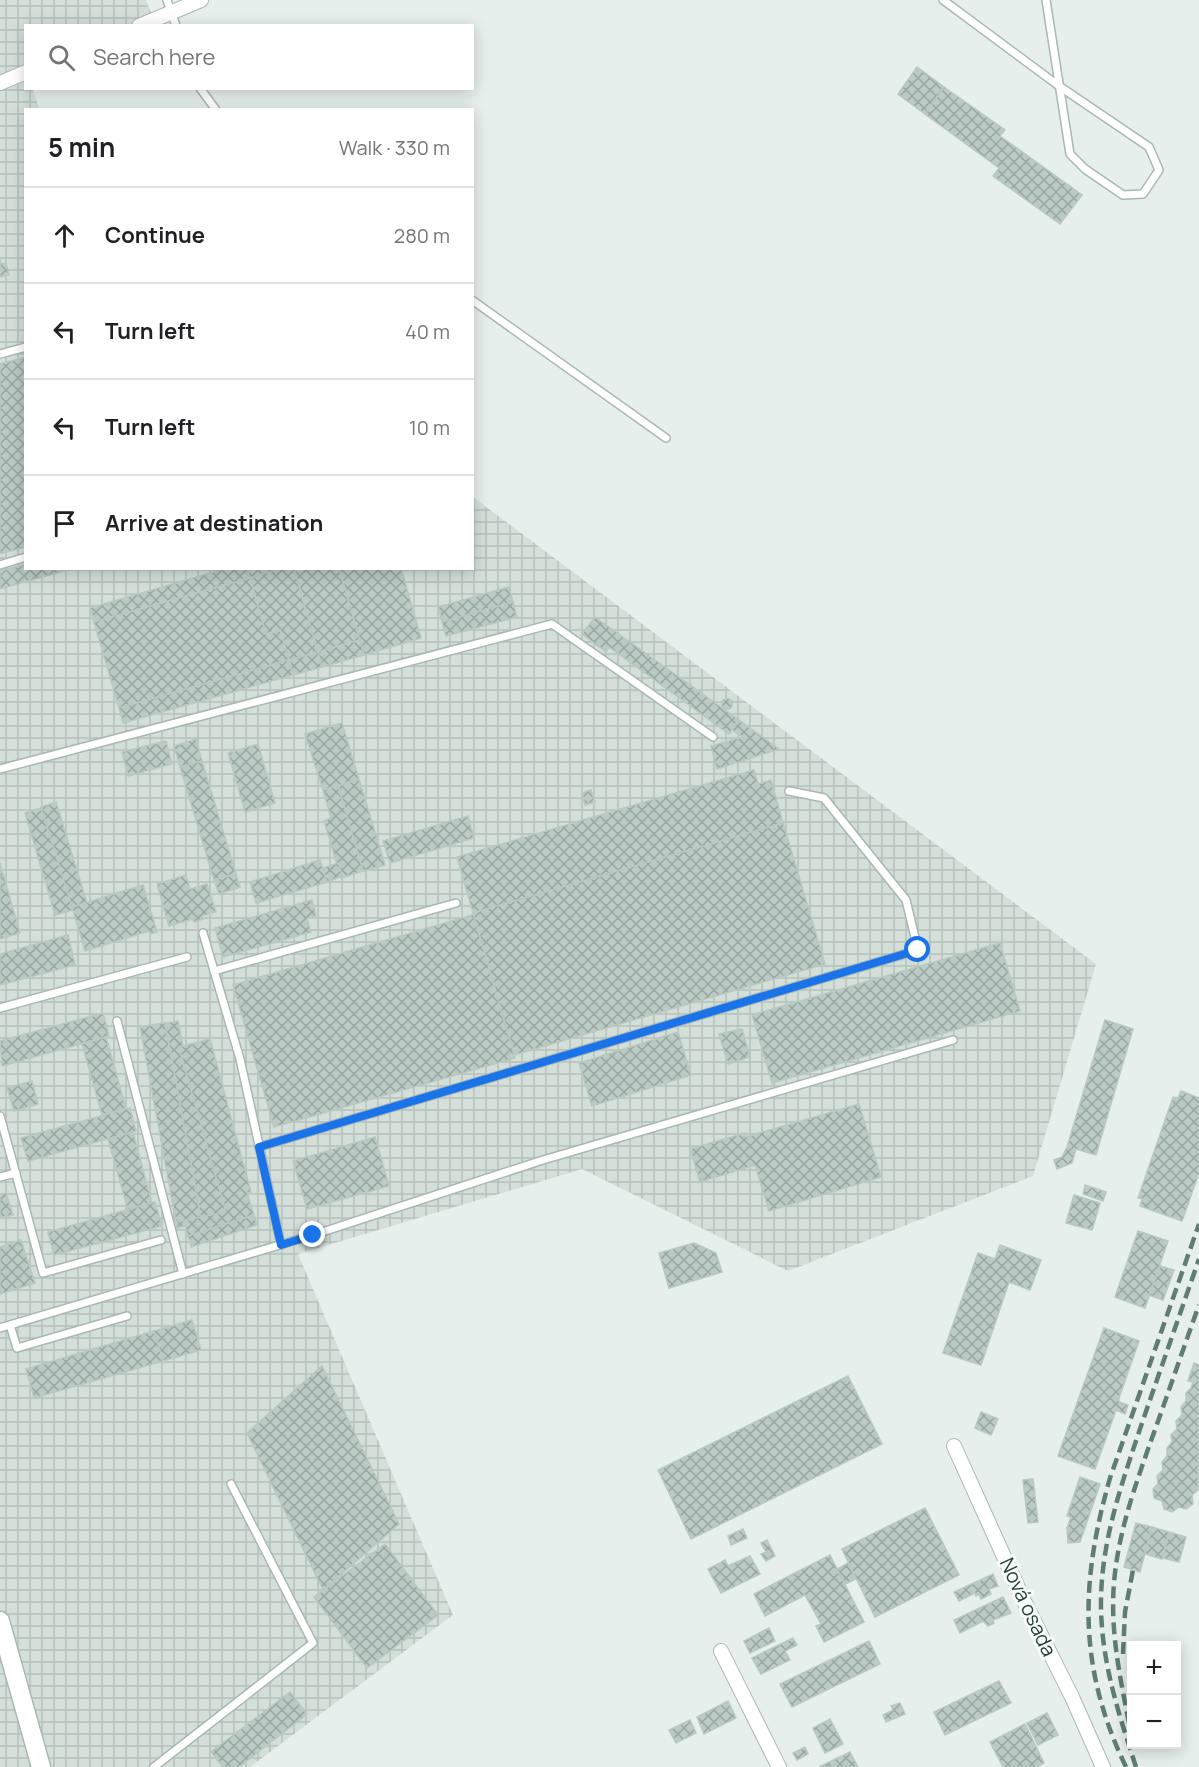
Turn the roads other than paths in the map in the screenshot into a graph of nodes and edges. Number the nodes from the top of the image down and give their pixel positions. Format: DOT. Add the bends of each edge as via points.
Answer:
graph roads {
  1 [pos="201,0"];
  2 [pos="943,0"];
  3 [pos="1046,0"];
  4 [pos="172,12"];
  5 [pos="144,24"];
  6 [pos="24,73"];
  7 [pos="0,83"];
  8 [pos="1059,86"];
  9 [pos="201,90"];
  10 [pos="215,108"];
  11 [pos="474,301"];
  12 [pos="24,348"];
  13 [pos="0,354"];
  14 [pos="666,438"];
  15 [pos="24,558"];
  16 [pos="0,565"];
  17 [pos="713,737"];
  18 [pos="0,769"];
  19 [pos="789,791"];
  20 [pos="456,903"];
  21 [pos="203,933"];
  22 [pos="188,957"];
  23 [pos="214,971"];
  24 [pos="0,1008"];
  25 [pos="117,1021"];
  26 [pos="953,1040"];
  27 [pos="0,1116"];
  28 [pos="259,1147"];
  29 [pos="16,1173"];
  30 [pos="0,1177"];
  31 [pos="160,1240"];
  32 [pos="281,1245"];
  33 [pos="183,1274"];
  34 [pos="128,1316"];
  35 [pos="10,1325"];
  36 [pos="0,1328"];
  37 [pos="954,1446"];
  38 [pos="231,1484"];
  39 [pos="0,1621"];
  40 [pos="721,1651"];
  41 [pos="6,1663"];
  42 [pos="41,1767"];
  43 [pos="154,1767"];
  44 [pos="779,1767"];
  45 [pos="1103,1767"];
  1 -- 4 [label="street"];
  2 -- 8 [label="lane"];
  3 -- 8 [label="lane"];
  4 -- 5 [label="street"];
  6 -- 7 [label="street"];
  8 -- 8 [label="lane" via="1070,154 1085,170 1123,195 1143,194 1159,170 1149,147"];
  9 -- 10 [label="lane"];
  11 -- 14 [label="lane"];
  12 -- 13 [label="lane"];
  15 -- 16 [label="lane"];
  17 -- 18 [label="lane" via="552,624"];
  19 -- 28 [label="lane" via="824,798 906,900 918,950"];
  20 -- 23 [label="lane"];
  21 -- 23 [label="lane"];
  22 -- 24 [label="lane"];
  23 -- 28 [label="lane" via="240,1059"];
  25 -- 33 [label="lane"];
  26 -- 32 [label="lane" via="543,1160"];
  27 -- 29 [label="lane"];
  28 -- 32 [label="lane"];
  29 -- 30 [label="lane"];
  29 -- 31 [label="lane" via="43,1273"];
  32 -- 33 [label="lane"];
  33 -- 35 [label="lane"];
  34 -- 35 [label="lane" via="17,1348"];
  35 -- 36 [label="lane"];
  37 -- 45 [label="street, Nová osada"];
  38 -- 43 [label="lane" via="313,1643"];
  39 -- 41 [label="street"];
  40 -- 44 [label="street"];
  41 -- 42 [label="street"];
}
